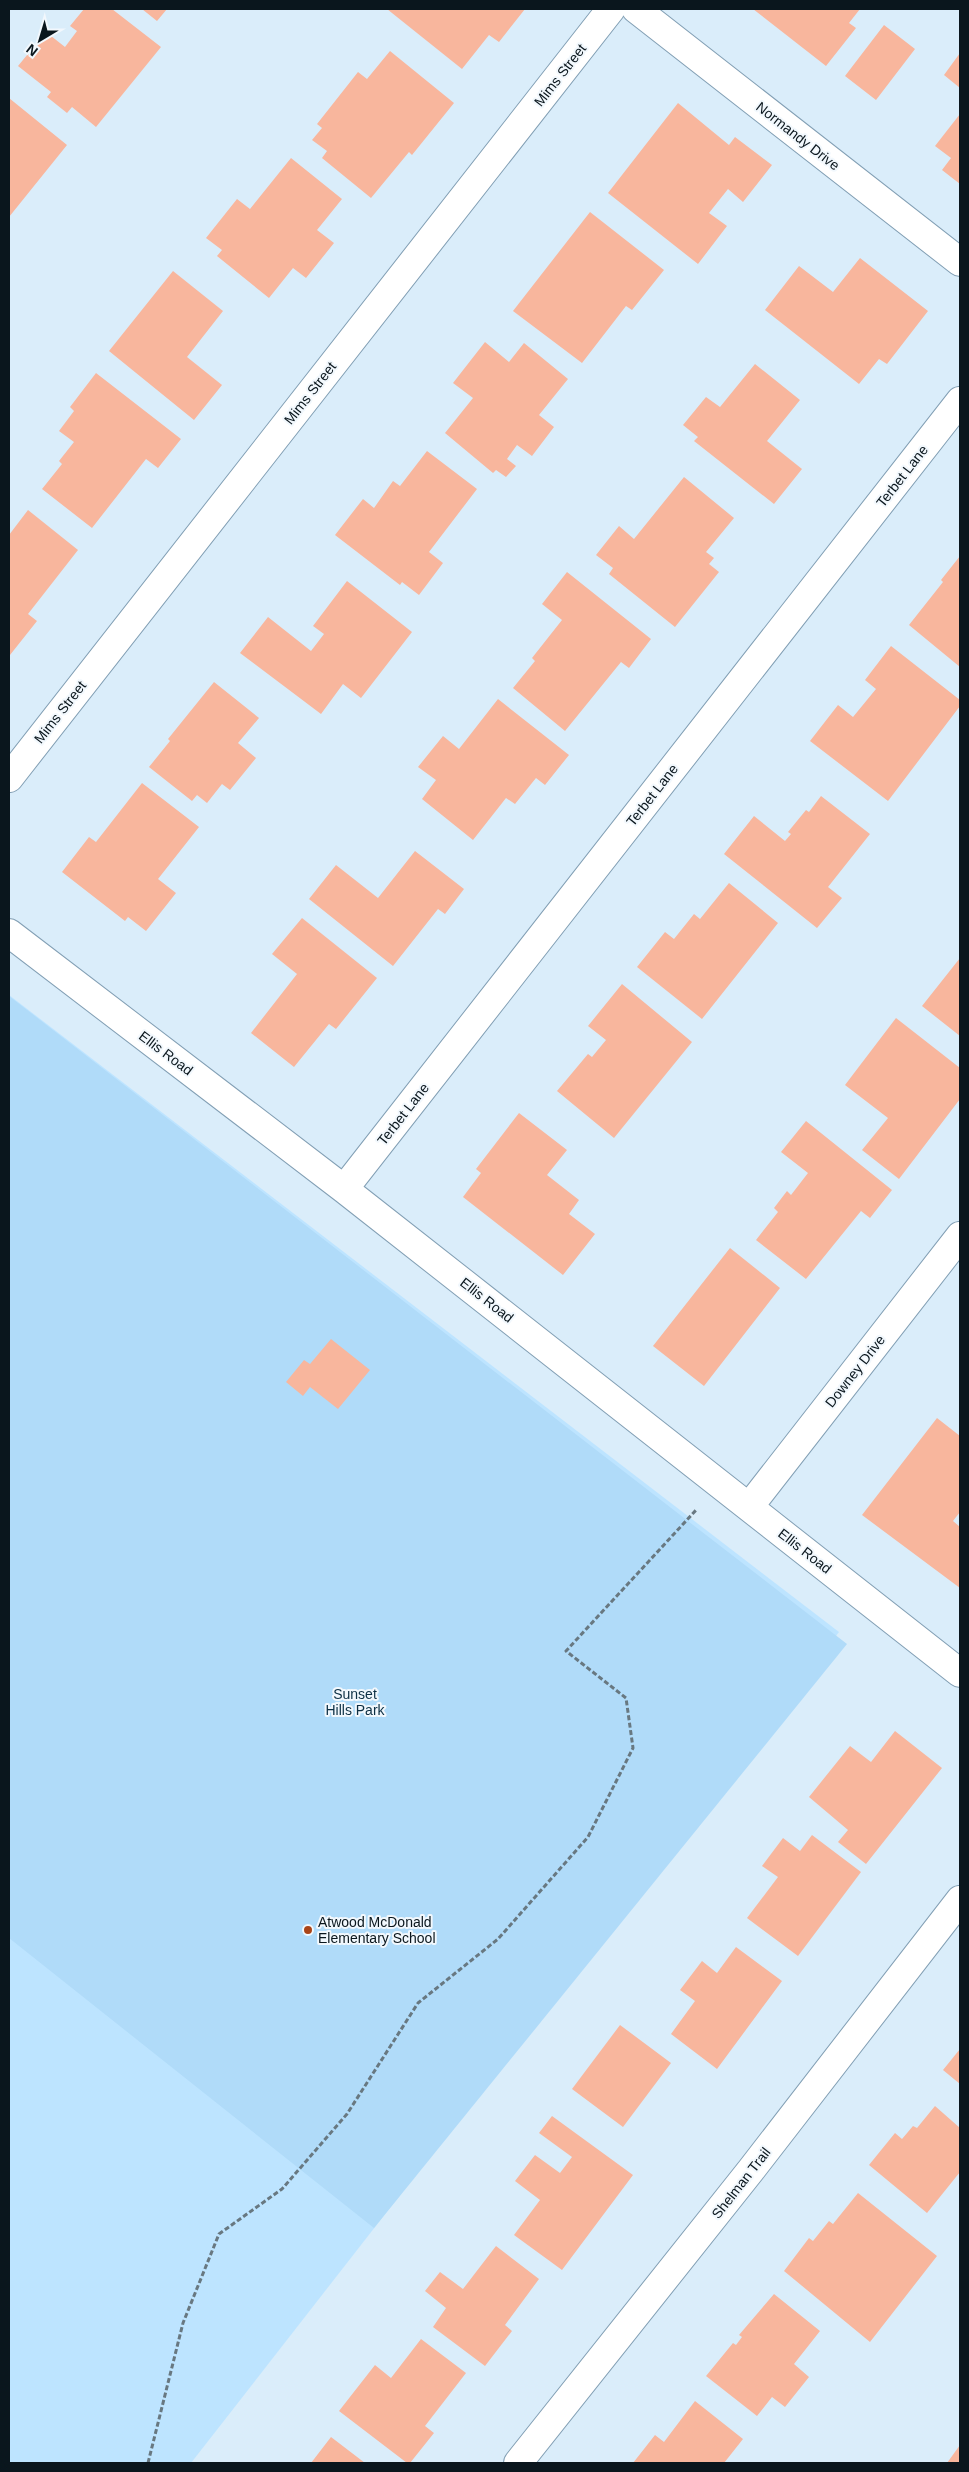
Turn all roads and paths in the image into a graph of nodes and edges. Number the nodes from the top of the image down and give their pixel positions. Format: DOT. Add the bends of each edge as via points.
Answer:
graph roads {
  1 [pos="612,9"];
  2 [pos="636,9"];
  3 [pos="960,262"];
  4 [pos="960,401"];
  5 [pos="9,778"];
  6 [pos="9,933"];
  7 [pos="344,1189"];
  8 [pos="960,1236"];
  9 [pos="699,1507"];
  10 [pos="749,1507"];
  11 [pos="960,1673"];
  12 [pos="960,1900"];
  13 [pos="148,2463"];
  14 [pos="518,2463"];
  1 -- 5 [label="street, Mims Street"];
  2 -- 3 [label="street, Normandy Drive"];
  4 -- 7 [label="street, Terbet Lane"];
  6 -- 7 [label="street, Ellis Road"];
  7 -- 10 [label="street, Ellis Road"];
  8 -- 10 [label="street, Downey Drive"];
  9 -- 13 [label="path" via="566,1651 626,1698 633,1748 588,1837 498,1939 418,2003 347,2114 282,2189 219,2234 183,2323"];
  10 -- 11 [label="street, Ellis Road"];
  12 -- 14 [label="street, Shelman Trail"];
}
